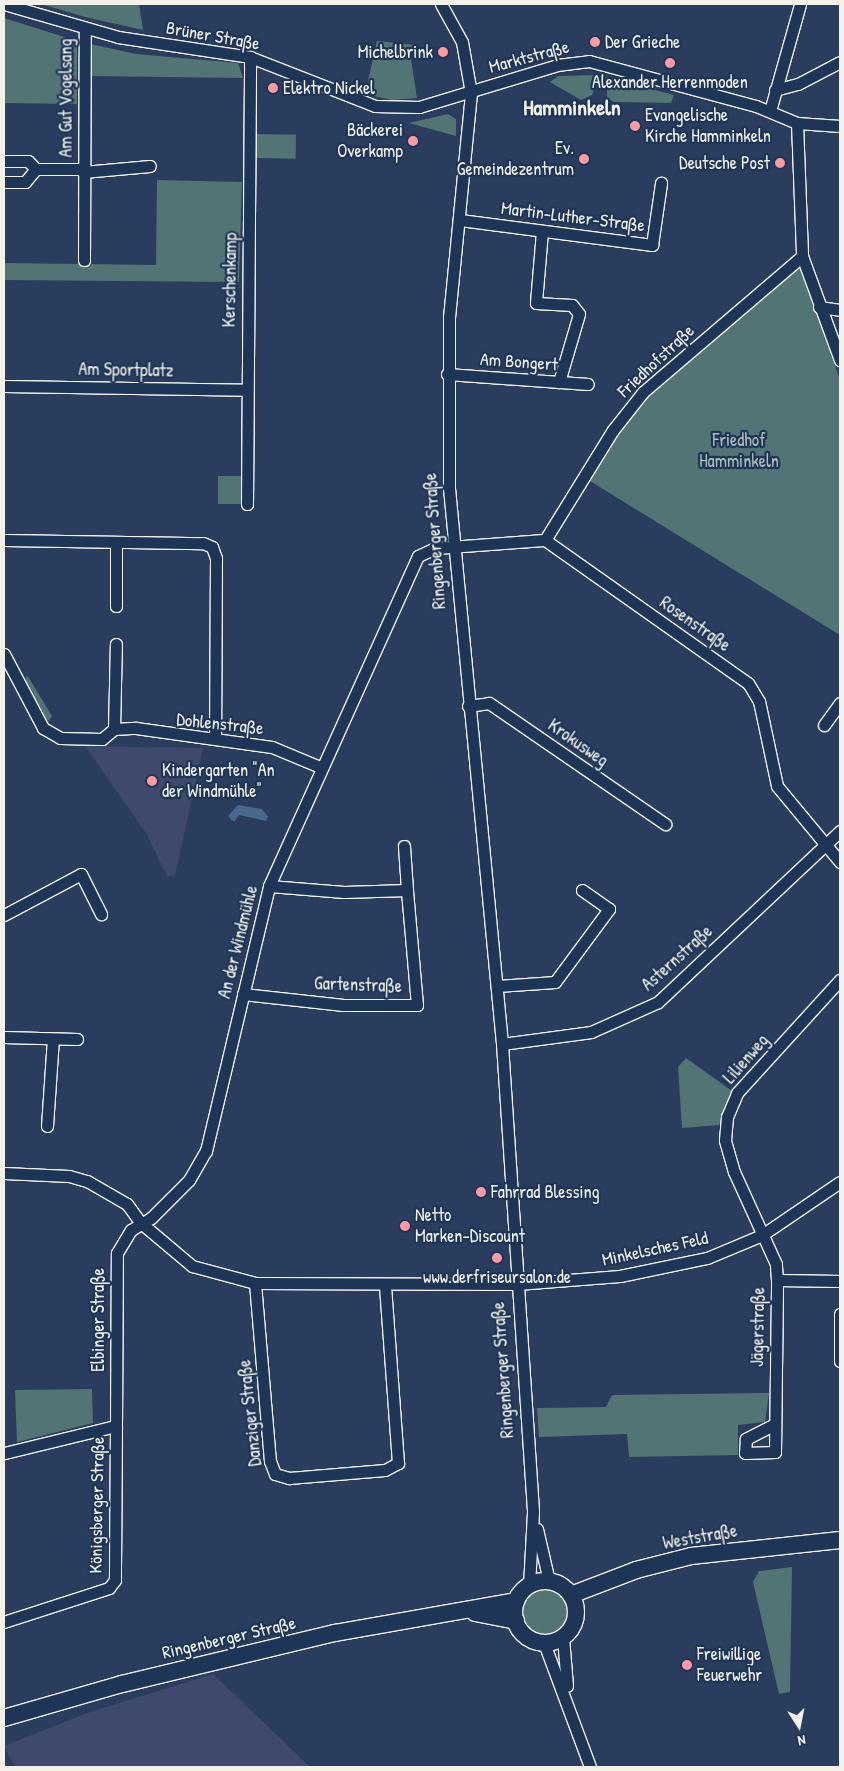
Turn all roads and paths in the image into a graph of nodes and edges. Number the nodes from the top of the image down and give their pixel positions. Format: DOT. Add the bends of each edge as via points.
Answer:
graph roads {
  1 [pos="4,4"];
  2 [pos="441,4"];
  3 [pos="800,4"];
  4 [pos="85,28"];
  5 [pos="250,57"];
  6 [pos="840,62"];
  7 [pos="775,90"];
  8 [pos="471,93"];
  9 [pos="770,111"];
  10 [pos="797,123"];
  11 [pos="840,126"];
  12 [pos="4,161"];
  13 [pos="150,166"];
  14 [pos="36,169"];
  15 [pos="83,171"];
  16 [pos="4,182"];
  17 [pos="661,184"];
  18 [pos="460,220"];
  19 [pos="542,231"];
  20 [pos="802,256"];
  21 [pos="84,260"];
  22 [pos="819,307"];
  23 [pos="840,310"];
  24 [pos="840,360"];
  25 [pos="447,374"];
  26 [pos="559,382"];
  27 [pos="588,384"];
  28 [pos="4,386"];
  29 [pos="247,390"];
  30 [pos="247,504"];
  31 [pos="4,540"];
  32 [pos="545,540"];
  33 [pos="116,542"];
  34 [pos="455,546"];
  35 [pos="116,606"];
  36 [pos="116,644"];
  37 [pos="4,654"];
  38 [pos="840,703"];
  39 [pos="468,706"];
  40 [pos="824,725"];
  41 [pos="114,729"];
  42 [pos="214,738"];
  43 [pos="320,767"];
  44 [pos="665,824"];
  45 [pos="840,831"];
  46 [pos="826,844"];
  47 [pos="404,846"];
  48 [pos="840,862"];
  49 [pos="269,886"];
  50 [pos="407,890"];
  51 [pos="582,890"];
  52 [pos="101,914"];
  53 [pos="4,915"];
  54 [pos="840,980"];
  55 [pos="497,986"];
  56 [pos="243,994"];
  57 [pos="4,1038"];
  58 [pos="53,1039"];
  59 [pos="77,1039"];
  60 [pos="502,1044"];
  61 [pos="47,1126"];
  62 [pos="4,1173"];
  63 [pos="840,1182"];
  64 [pos="141,1224"];
  65 [pos="762,1235"];
  66 [pos="777,1280"];
  67 [pos="840,1282"];
  68 [pos="255,1283"];
  69 [pos="385,1284"];
  70 [pos="518,1284"];
  71 [pos="840,1314"];
  72 [pos="840,1361"];
  73 [pos="775,1424"];
  74 [pos="116,1426"];
  75 [pos="4,1453"];
  76 [pos="533,1512"];
  77 [pos="840,1540"];
  78 [pos="549,1581"];
  79 [pos="529,1585"];
  80 [pos="571,1595"];
  81 [pos="516,1602"];
  82 [pos="468,1612"];
  83 [pos="516,1621"];
  84 [pos="4,1622"];
  85 [pos="563,1637"];
  86 [pos="544,1642"];
  87 [pos="568,1698"];
  88 [pos="4,1718"];
  89 [pos="590,1767"];
  1 -- 4 [label="street, Brüner Straße"];
  2 -- 8 [label="street, Ringenberger Straße" via="462,42"];
  3 -- 7 [label="street"];
  4 -- 5 [label="street, Brüner Straße" via="118,37"];
  4 -- 15 [label="street, Am Gut Vogelsang"];
  5 -- 8 [label="street, Brüner Straße" via="375,106 420,107"];
  5 -- 29 [label="street, Kerschenkamp"];
  6 -- 7 [label="street" via="798,84"];
  7 -- 9 [label="street"];
  8 -- 9 [label="street, Marktstraße" via="557,65 590,61"];
  8 -- 18 [label="street, Ringenberger Straße"];
  9 -- 10 [label="street, Marktstraße"];
  10 -- 11 [label="street, Marktstraße"];
  10 -- 20 [label="street"];
  12 -- 14 [label="street, Am Gut Vogelsang" via="28,160"];
  13 -- 15 [label="street, Am Gut Vogelsang"];
  14 -- 15 [label="street, Am Gut Vogelsang"];
  14 -- 16 [label="street, Am Gut Vogelsang" via="25,182"];
  15 -- 21 [label="street, Am Gut Vogelsang"];
  17 -- 19 [label="street, Martin-Luther-Straße" via="652,245"];
  18 -- 19 [label="street, Martin-Luther-Straße"];
  18 -- 25 [label="street, Ringenberger Straße"];
  19 -- 26 [label="street" via="536,303 572,305 579,314"];
  20 -- 22 [label="street"];
  20 -- 32 [label="street, Friedhofstraße" via="643,392 613,430"];
  22 -- 23 [label="street"];
  22 -- 24 [label="street"];
  25 -- 26 [label="street, Am Bongert"];
  25 -- 34 [label="street, Ringenberger Straße"];
  26 -- 27 [label="street, Am Bongert"];
  28 -- 29 [label="street, Am Sportplatz"];
  29 -- 30 [label="street, Kerschenkamp"];
  31 -- 33 [label="street"];
  32 -- 34 [label="street"];
  32 -- 46 [label="street, Rosenstraße" via="757,691 777,786"];
  33 -- 35 [label="street"];
  33 -- 42 [label="street" via="203,543 212,547"];
  34 -- 39 [label="street, Ringenberger Straße"];
  34 -- 43 [label="street, An der Windmühle" via="418,556"];
  36 -- 41 [label="street"];
  37 -- 41 [label="street" via="44,728 60,738 102,740"];
  38 -- 40 [label="street"];
  39 -- 44 [label="street, Krokusweg" via="489,703"];
  39 -- 55 [label="street, Ringenberger Straße"];
  41 -- 42 [label="street, Dohlenstraße"];
  42 -- 43 [label="street, Dohlenstraße" via="272,747"];
  43 -- 49 [label="street, An der Windmühle"];
  45 -- 46 [label="street, Asternstraße"];
  46 -- 48 [label="street, Rosenstraße"];
  46 -- 60 [label="street, Asternstraße" via="658,1002 591,1032"];
  47 -- 50 [label="street, Gartenstraße"];
  49 -- 50 [label="street" via="344,892"];
  49 -- 56 [label="street, An der Windmühle"];
  50 -- 56 [label="street, Gartenstraße" via="417,1005 343,1005"];
  51 -- 55 [label="street" via="609,909 555,982"];
  52 -- 53 [label="street" via="81,874"];
  54 -- 65 [label="street, Lilienweg" via="737,1093 727,1117 725,1140 734,1172"];
  55 -- 60 [label="street, Ringenberger Straße"];
  56 -- 64 [label="street, An der Windmühle" via="206,1151 189,1180"];
  57 -- 58 [label="street"];
  58 -- 59 [label="street"];
  58 -- 61 [label="street"];
  60 -- 70 [label="street, Ringenberger Straße"];
  62 -- 64 [label="street" via="69,1176 88,1181 126,1204"];
  63 -- 65 [label="street, Minkelsches Feld"];
  64 -- 68 [label="street" via="192,1266"];
  64 -- 74 [label="street, Elbinger Straße" via="123,1241 114,1273"];
  65 -- 66 [label="street, Jägerstraße" via="776,1264"];
  65 -- 70 [label="street, Minkelsches Feld" via="681,1264 620,1276"];
  66 -- 67 [label="street"];
  66 -- 73 [label="street, Jägerstraße"];
  68 -- 69 [label="street"];
  68 -- 69 [label="street, Danziger Straße" via="270,1461 275,1474 289,1478 385,1470 398,1463"];
  69 -- 70 [label="street"];
  70 -- 76 [label="street, Ringenberger Straße"];
  71 -- 72 [label="street"];
  74 -- 75 [label="street, Königsberger Straße"];
  74 -- 84 [label="street, Königsberger Straße" via="115,1580 109,1588"];
  76 -- 78 [label="street, Ringenberger Straße"];
  76 -- 79 [label="street, Ringenberger Straße"];
  77 -- 80 [label="main road, Weststraße" via="692,1556 636,1570"];
  78 -- 79 [label="main road"];
  78 -- 80 [label="main road"];
  79 -- 81 [label="main road"];
  80 -- 85 [label="main road" via="574,1622"];
  81 -- 82 [label="main road, Ringenberger Straße"];
  81 -- 83 [label="main road"];
  82 -- 83 [label="main road, Ringenberger Straße"];
  82 -- 88 [label="main road, Ringenberger Straße" via="428,1614 335,1633 122,1684"];
  83 -- 86 [label="main road" via="527,1636"];
  85 -- 86 [label="main road"];
  85 -- 87 [label="street"];
  86 -- 87 [label="street"];
  87 -- 89 [label="street"];
}
